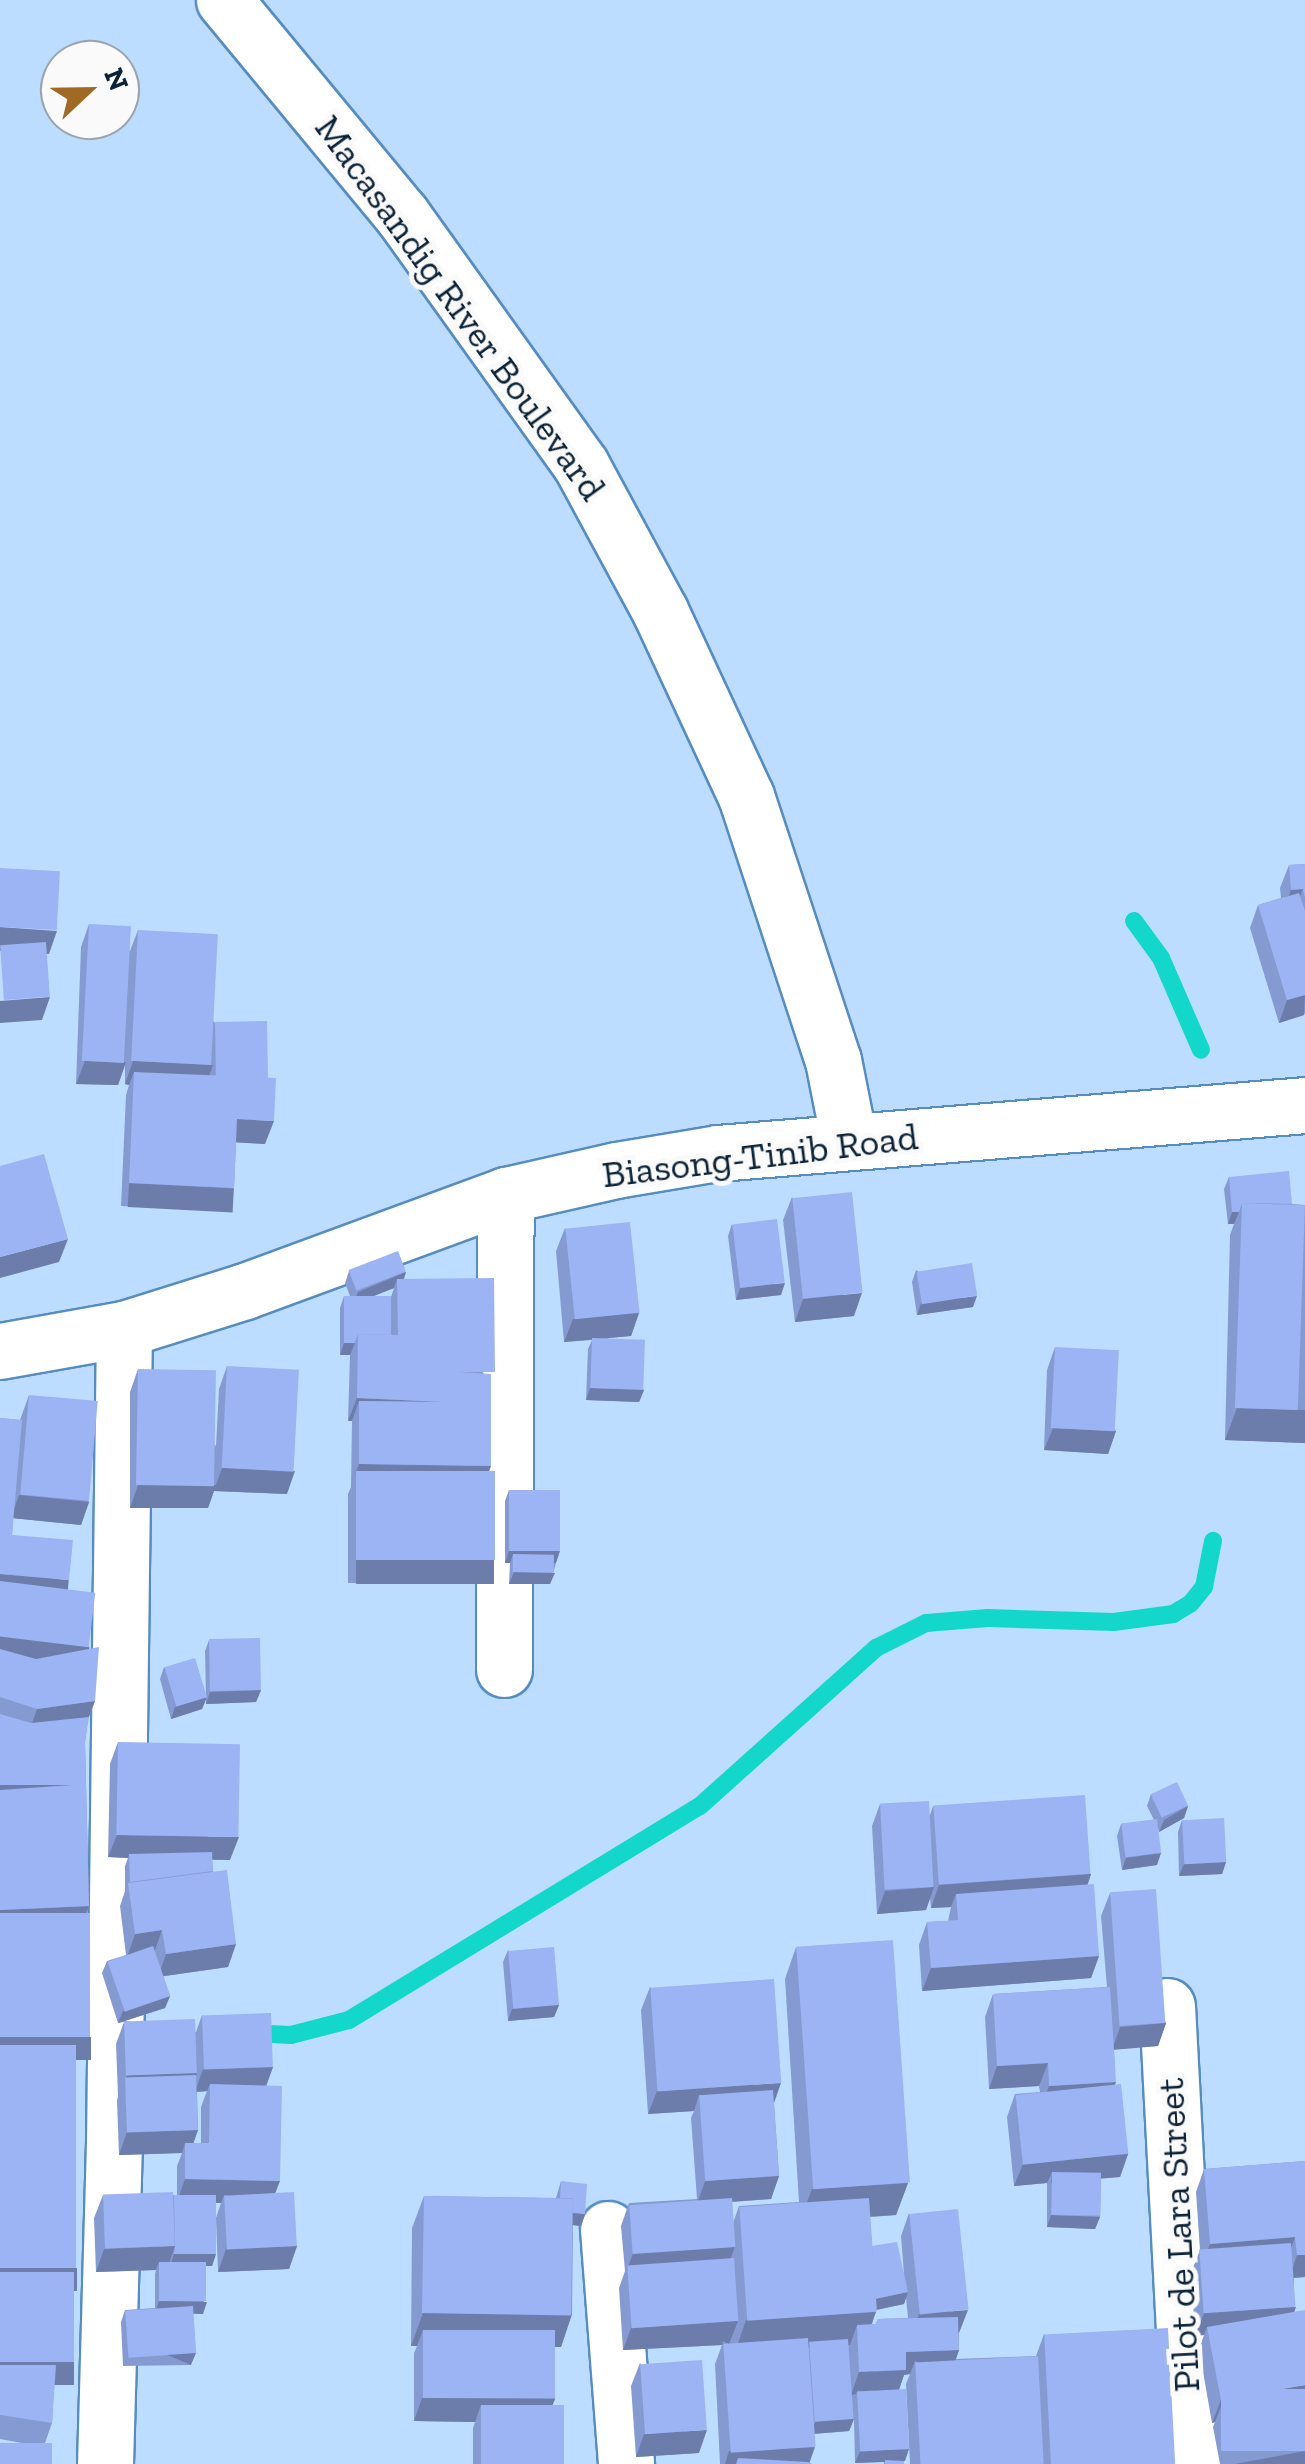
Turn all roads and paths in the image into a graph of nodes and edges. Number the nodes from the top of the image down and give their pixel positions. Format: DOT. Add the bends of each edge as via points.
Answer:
graph roads {
  1 [pos="224,0"];
  2 [pos="1305,1105"];
  3 [pos="849,1140"];
  4 [pos="506,1195"];
  5 [pos="124,1329"];
  6 [pos="0,1352"];
  7 [pos="504,1669"];
  8 [pos="1167,2006"];
  9 [pos="608,2229"];
  10 [pos="105,2464"];
  11 [pos="626,2464"];
  12 [pos="1198,2464"];
  1 -- 3 [label="street, Macasandig River Boulevard" via="402,214 582,465 660,611 746,796 832,1060"];
  2 -- 3 [label="street, Biasong-Tinib Road"];
  3 -- 4 [label="street, Biasong-Tinib Road" via="718,1153"];
  4 -- 5 [label="street, Biasong-Tinib Road"];
  4 -- 7 [label="street"];
  5 -- 6 [label="street, Biasong-Tinib Road"];
  5 -- 10 [label="street"];
  8 -- 12 [label="street, Pilot de Lara Street" via="1188,2410"];
  9 -- 11 [label="street"];
}
